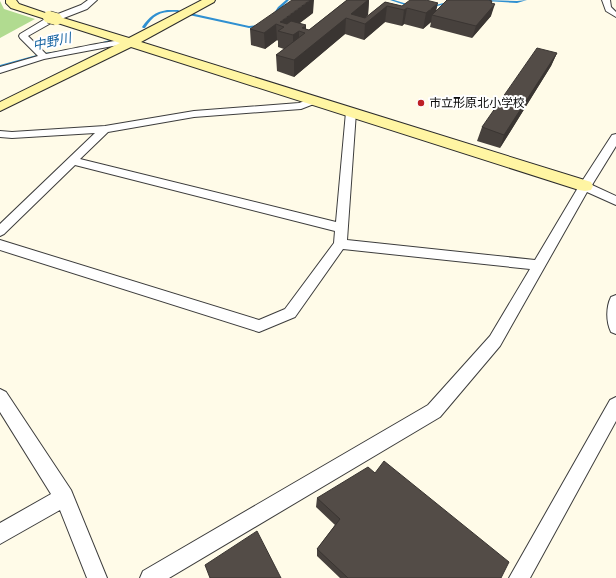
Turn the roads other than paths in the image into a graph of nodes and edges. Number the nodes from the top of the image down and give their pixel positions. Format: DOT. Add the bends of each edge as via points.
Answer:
graph roads {
  1 [pos="11,0"];
  2 [pos="93,0"];
  3 [pos="210,0"];
  4 [pos="606,0"];
  5 [pos="616,15"];
  6 [pos="131,42"];
  7 [pos="42,56"];
  8 [pos="0,70"];
  9 [pos="316,100"];
  10 [pos="0,107"];
  11 [pos="351,112"];
  12 [pos="105,129"];
  13 [pos="0,134"];
  14 [pos="616,137"];
  15 [pos="612,152"];
  16 [pos="74,161"];
  17 [pos="584,186"];
  18 [pos="616,201"];
  19 [pos="342,228"];
  20 [pos="0,231"];
  21 [pos="340,244"];
  22 [pos="0,245"];
  23 [pos="537,265"];
  24 [pos="616,301"];
  25 [pos="616,328"];
  26 [pos="0,397"];
  27 [pos="616,406"];
  28 [pos="64,497"];
  29 [pos="0,534"];
  30 [pos="97,578"];
  31 [pos="150,578"];
  32 [pos="519,578"];
  1 -- 6 [label="street" via="15,6"];
  2 -- 7 [label="street" via="84,7 48,21 23,36"];
  3 -- 6 [label="street"];
  4 -- 5 [label="street" via="607,8"];
  6 -- 7 [label="street"];
  6 -- 9 [label="street"];
  6 -- 10 [label="street"];
  7 -- 8 [label="street"];
  9 -- 11 [label="street"];
  9 -- 12 [label="street" via="301,106 194,114"];
  11 -- 17 [label="street"];
  11 -- 19 [label="street"];
  12 -- 13 [label="street"];
  12 -- 16 [label="street"];
  14 -- 15 [label="street"];
  15 -- 17 [label="street"];
  16 -- 19 [label="street"];
  16 -- 20 [label="street"];
  17 -- 18 [label="street"];
  17 -- 23 [label="street"];
  19 -- 21 [label="street"];
  21 -- 22 [label="street" via="290,312 259,326"];
  21 -- 23 [label="street"];
  23 -- 31 [label="street" via="495,341 434,411"];
  24 -- 25 [label="street"];
  26 -- 28 [label="street"];
  27 -- 32 [label="street"];
  28 -- 29 [label="street"];
  28 -- 30 [label="street"];
}
